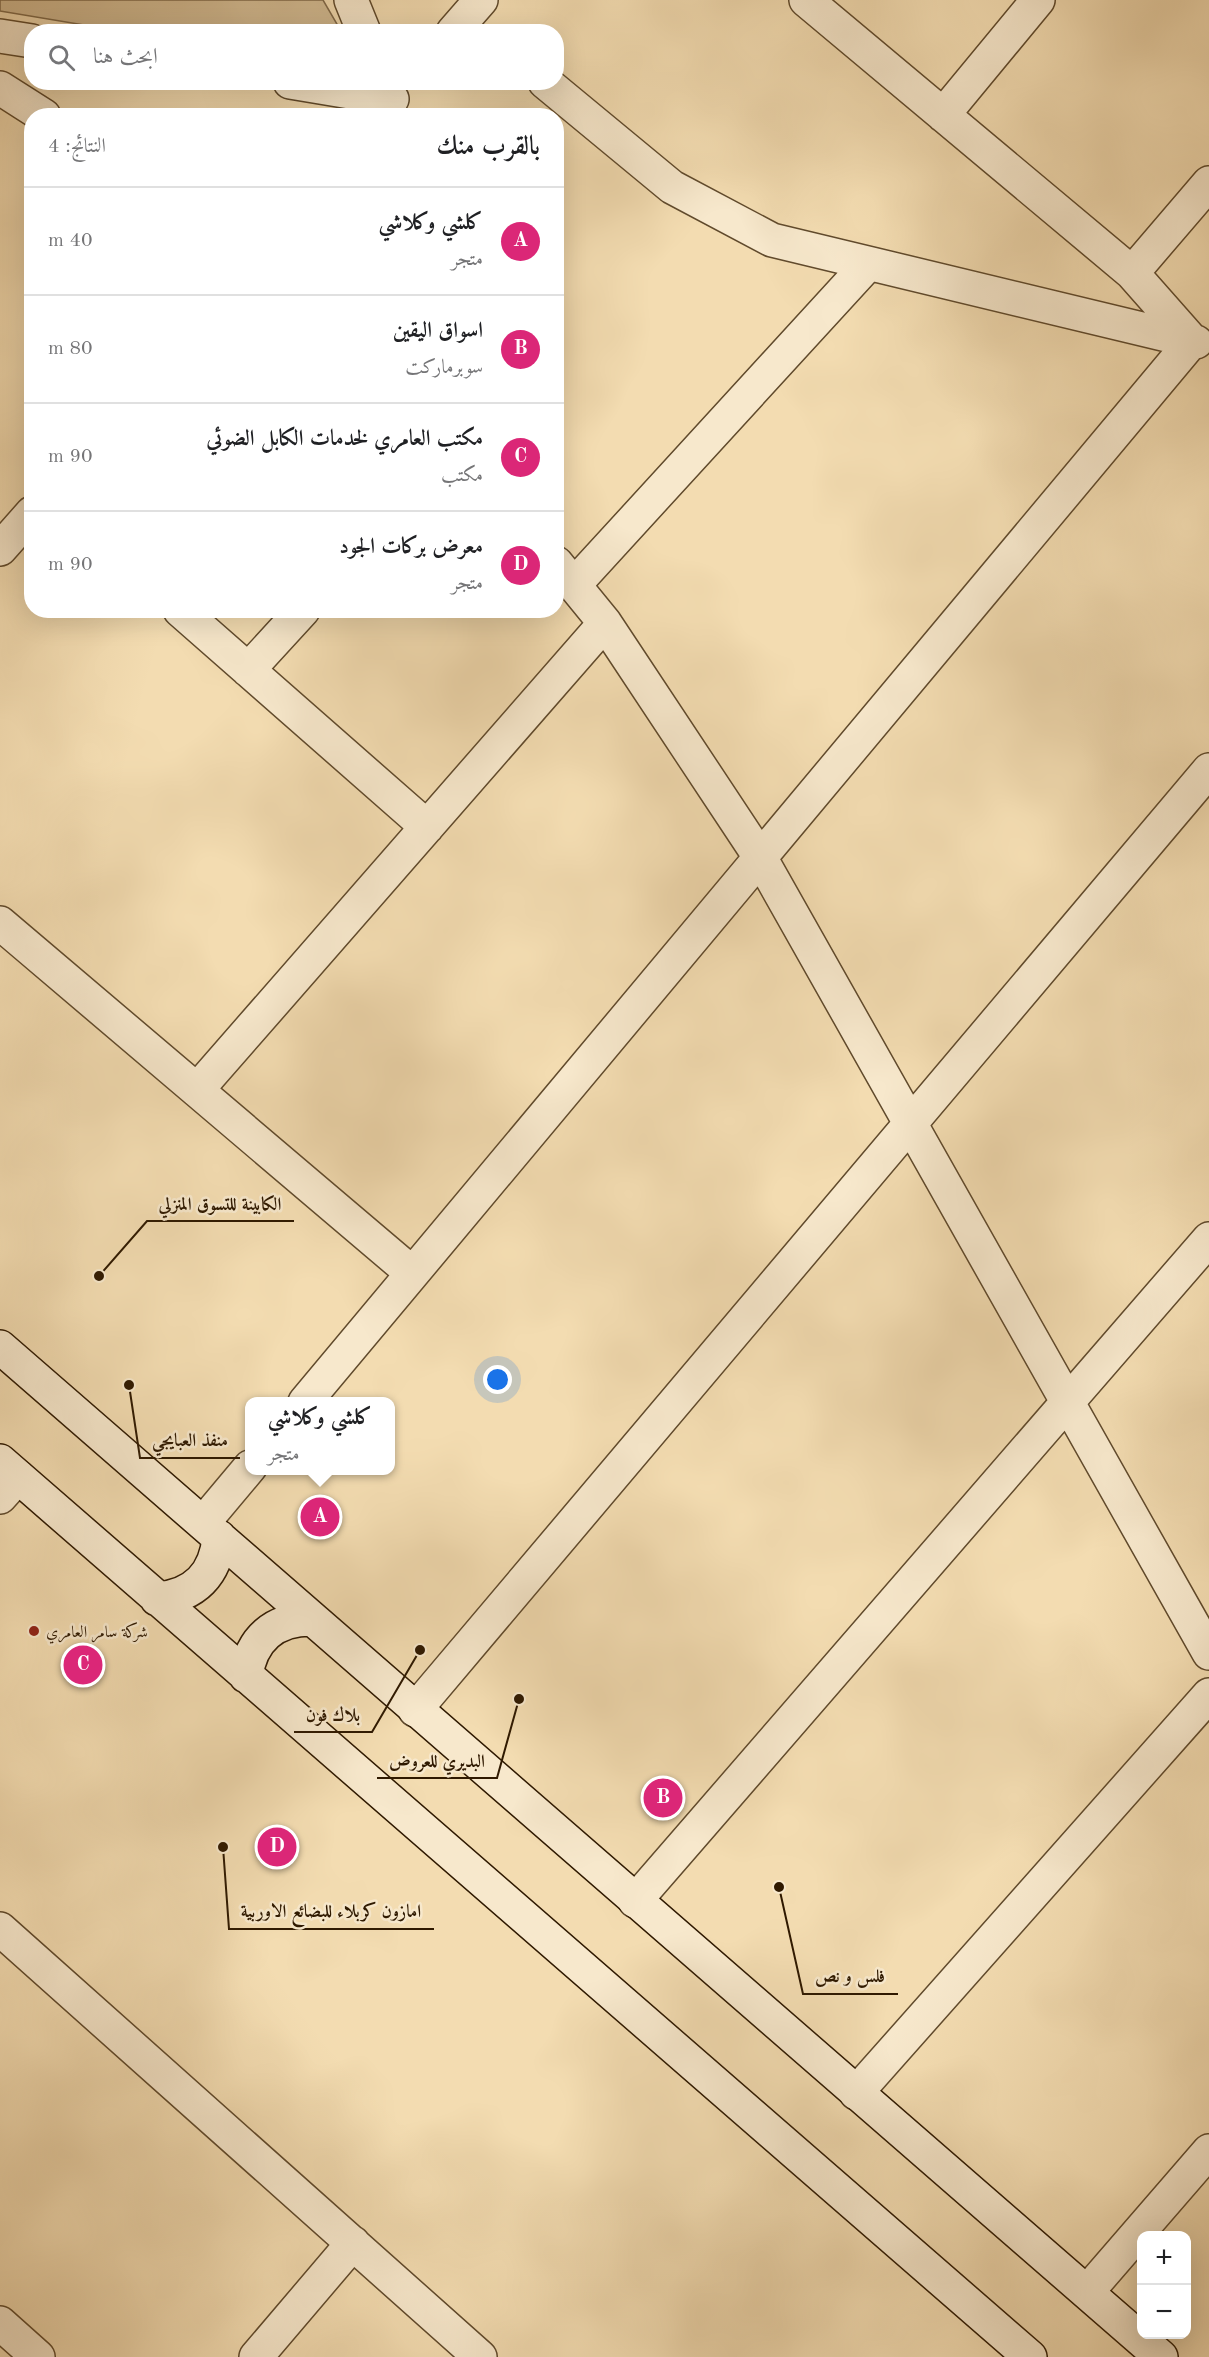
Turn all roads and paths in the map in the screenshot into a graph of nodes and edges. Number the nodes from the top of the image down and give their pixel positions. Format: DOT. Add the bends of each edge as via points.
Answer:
graph roads {
  1 [pos="351,0"];
  2 [pos="806,0"];
  3 [pos="1038,0"];
  4 [pos="361,24"];
  5 [pos="0,36"];
  6 [pos="24,40"];
  7 [pos="0,88"];
  8 [pos="352,90"];
  9 [pos="555,90"];
  10 [pos="391,95"];
  11 [pos="31,108"];
  12 [pos="943,115"];
  13 [pos="1209,183"];
  14 [pos="867,265"];
  15 [pos="1132,273"];
  16 [pos="1200,343"];
  17 [pos="24,522"];
  18 [pos="0,549"];
  19 [pos="565,574"];
  20 [pos="189,618"];
  21 [pos="296,618"];
  22 [pos="605,622"];
  23 [pos="248,670"];
  24 [pos="1203,789"];
  25 [pos="427,827"];
  26 [pos="760,857"];
  27 [pos="0,923"];
  28 [pos="197,1090"];
  29 [pos="911,1122"];
  30 [pos="1209,1239"];
  31 [pos="412,1273"];
  32 [pos="0,1347"];
  33 [pos="308,1397"];
  34 [pos="1067,1402"];
  35 [pos="245,1474"];
  36 [pos="6,1479"];
  37 [pos="211,1530"];
  38 [pos="158,1599"];
  39 [pos="311,1619"];
  40 [pos="1209,1653"];
  41 [pos="246,1676"];
  42 [pos="1209,1695"];
  43 [pos="415,1710"];
  44 [pos="635,1901"];
  45 [pos="0,1929"];
  46 [pos="856,2093"];
  47 [pos="1209,2151"];
  48 [pos="353,2243"];
  49 [pos="1087,2292"];
  50 [pos="0,2323"];
  51 [pos="38,2357"];
  52 [pos="256,2357"];
  53 [pos="480,2357"];
  54 [pos="1030,2357"];
  55 [pos="1161,2357"];
  1 -- 4 [label="street"];
  2 -- 12 [label="street"];
  3 -- 12 [label="street"];
  5 -- 6 [label="street"];
  7 -- 11 [label="street"];
  8 -- 10 [label="street"];
  9 -- 14 [label="street" via="672,187 772,240"];
  12 -- 15 [label="street"];
  13 -- 15 [label="street"];
  14 -- 16 [label="street"];
  14 -- 19 [label="street"];
  15 -- 16 [label="street"];
  16 -- 26 [label="street"];
  17 -- 18 [label="street"];
  19 -- 22 [label="street"];
  20 -- 23 [label="street"];
  21 -- 23 [label="street"];
  22 -- 25 [label="street"];
  22 -- 26 [label="street"];
  23 -- 25 [label="street"];
  24 -- 29 [label="street"];
  25 -- 28 [label="street"];
  26 -- 29 [label="street"];
  26 -- 31 [label="street"];
  27 -- 28 [label="street"];
  28 -- 31 [label="street"];
  29 -- 34 [label="street"];
  29 -- 43 [label="street"];
  30 -- 34 [label="street"];
  31 -- 33 [label="street"];
  32 -- 37 [label="street"];
  34 -- 40 [label="street"];
  34 -- 44 [label="street"];
  35 -- 37 [label="street"];
  36 -- 38 [label="street"];
  37 -- 38 [label="street" via="218,1553 212,1569 189,1591"];
  37 -- 39 [label="street"];
  38 -- 41 [label="street"];
  39 -- 41 [label="street" via="294,1619 266,1633 252,1653"];
  39 -- 43 [label="street"];
  41 -- 54 [label="street"];
  42 -- 46 [label="street"];
  43 -- 44 [label="street"];
  44 -- 46 [label="street"];
  45 -- 48 [label="street"];
  46 -- 49 [label="street"];
  47 -- 49 [label="street"];
  48 -- 52 [label="street"];
  48 -- 53 [label="street"];
  49 -- 55 [label="street"];
  50 -- 51 [label="street"];
}
